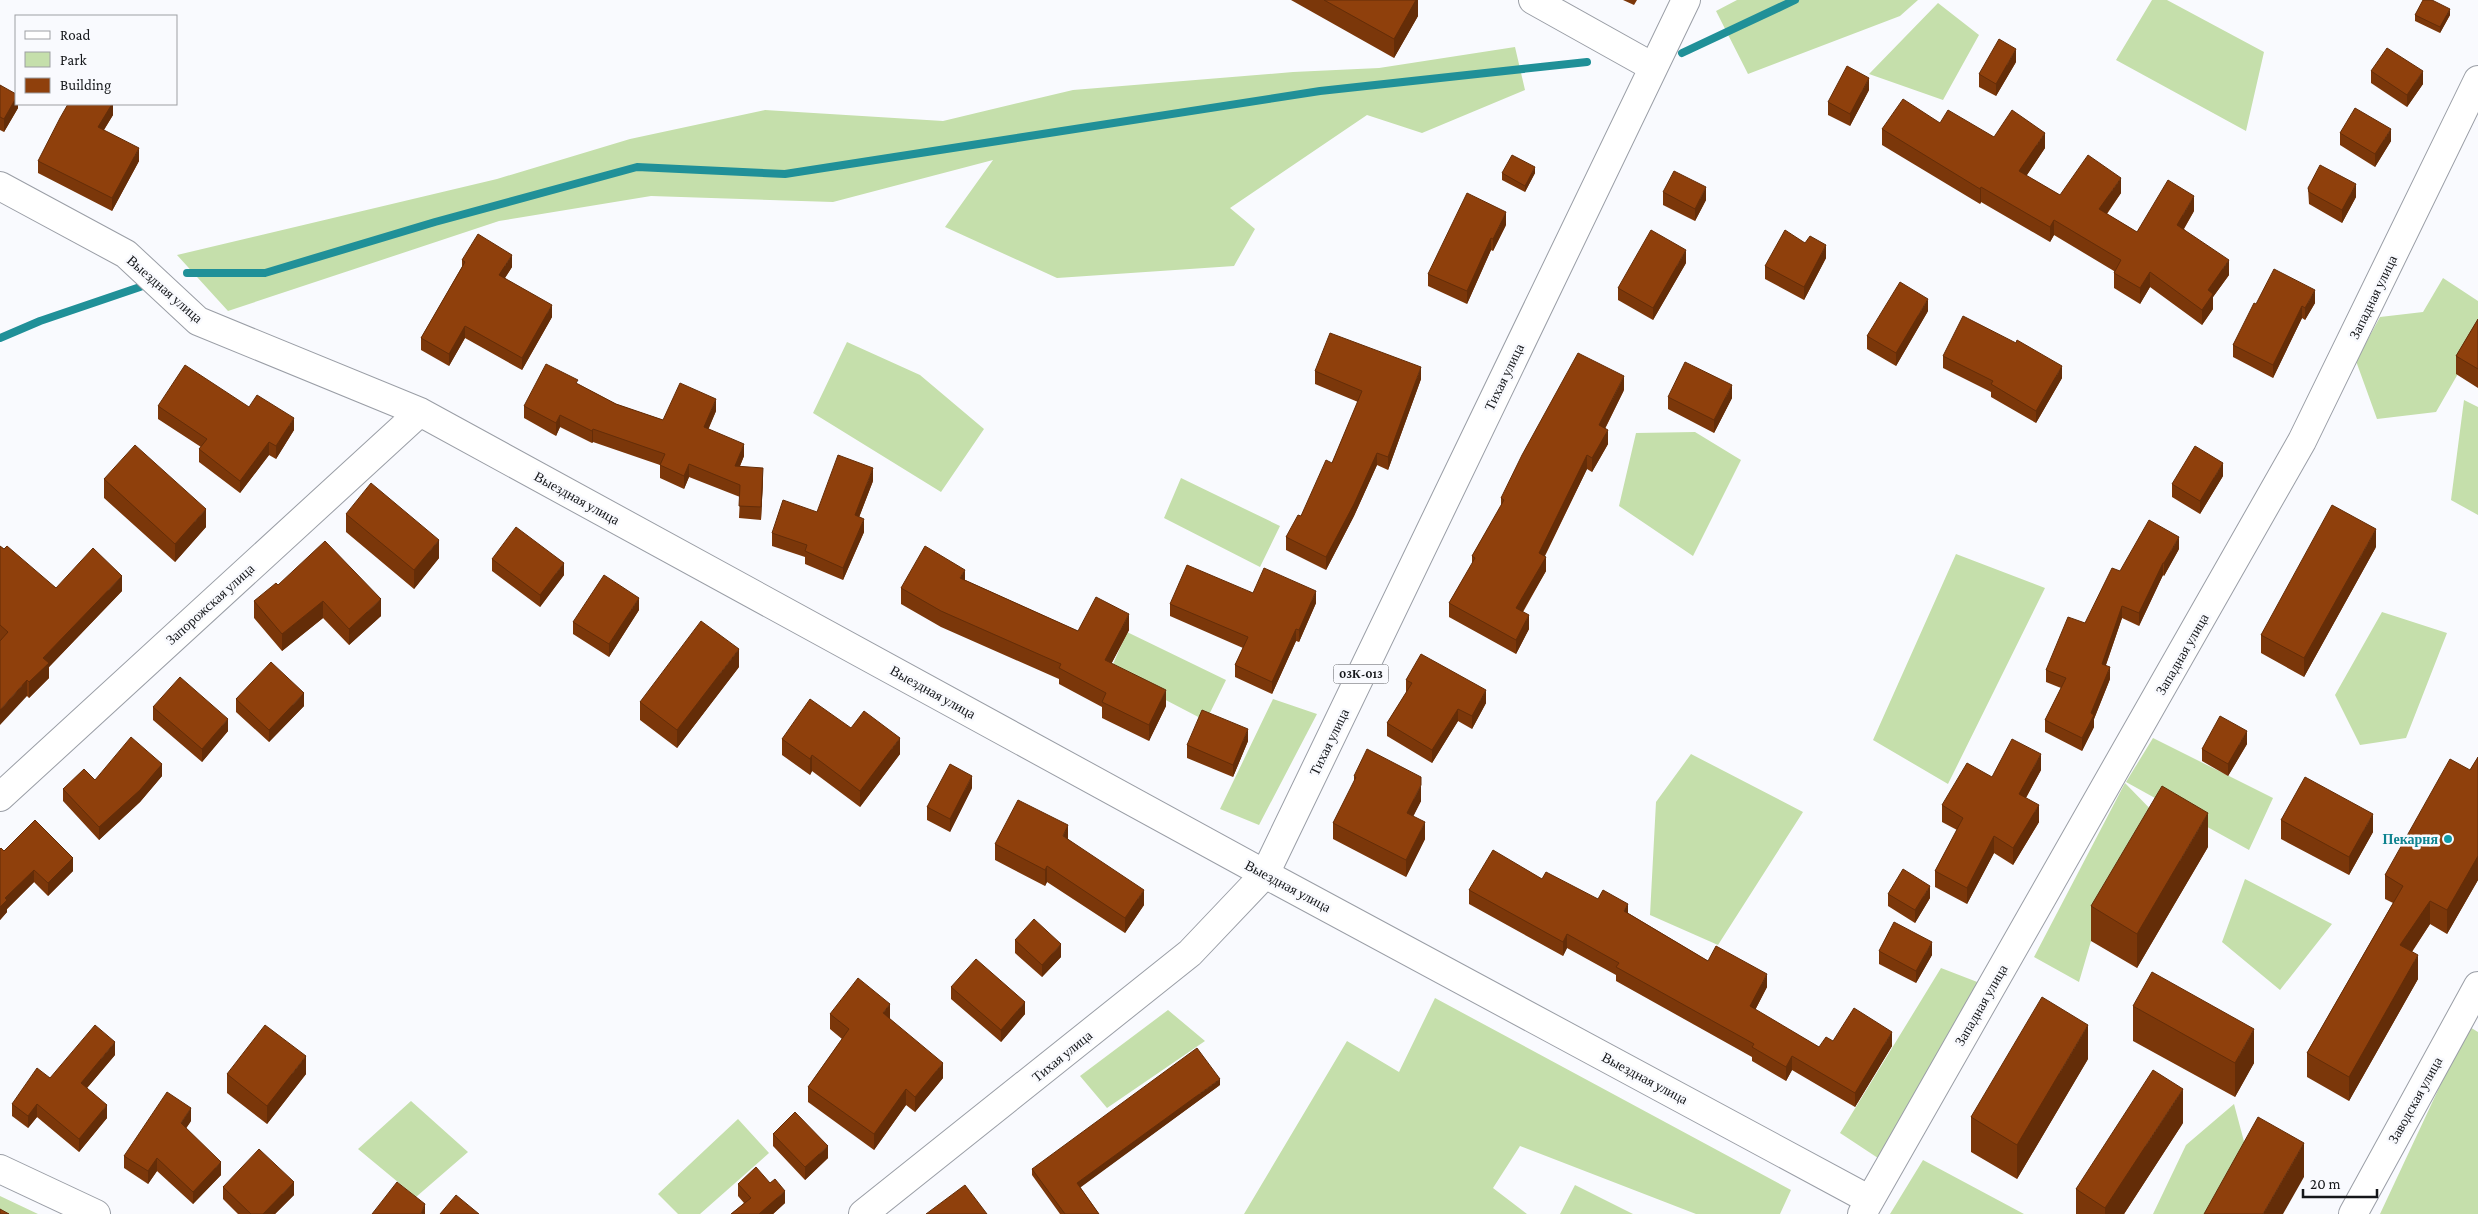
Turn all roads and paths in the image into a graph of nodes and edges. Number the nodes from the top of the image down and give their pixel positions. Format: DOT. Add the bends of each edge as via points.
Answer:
graph roads {
  1 [pos="1533,0"];
  2 [pos="1686,0"];
  3 [pos="1653,66"];
  4 [pos="2478,80"];
  5 [pos="0,186"];
  6 [pos="420,412"];
  7 [pos="0,797"];
  8 [pos="1265,874"];
  9 [pos="2478,986"];
  10 [pos="0,1169"];
  11 [pos="1866,1207"];
  12 [pos="96,1214"];
  13 [pos="863,1214"];
  14 [pos="2353,1214"];
  1 -- 3 [label="street"];
  2 -- 3 [label="street, Тихая улица / 03К-013"];
  3 -- 8 [label="street, Тихая улица / 03К-013"];
  4 -- 11 [label="street, Западная улица" via="2302,441"];
  5 -- 6 [label="street, Выездная улица" via="126,254 198,321"];
  6 -- 7 [label="street, Запорожская улица"];
  6 -- 8 [label="street, Выездная улица"];
  8 -- 11 [label="street, Выездная улица"];
  8 -- 13 [label="street, Тихая улица / 03К-013" via="1190,954"];
  9 -- 14 [label="street, Заводская улица"];
  10 -- 12 [label="street"];
}
